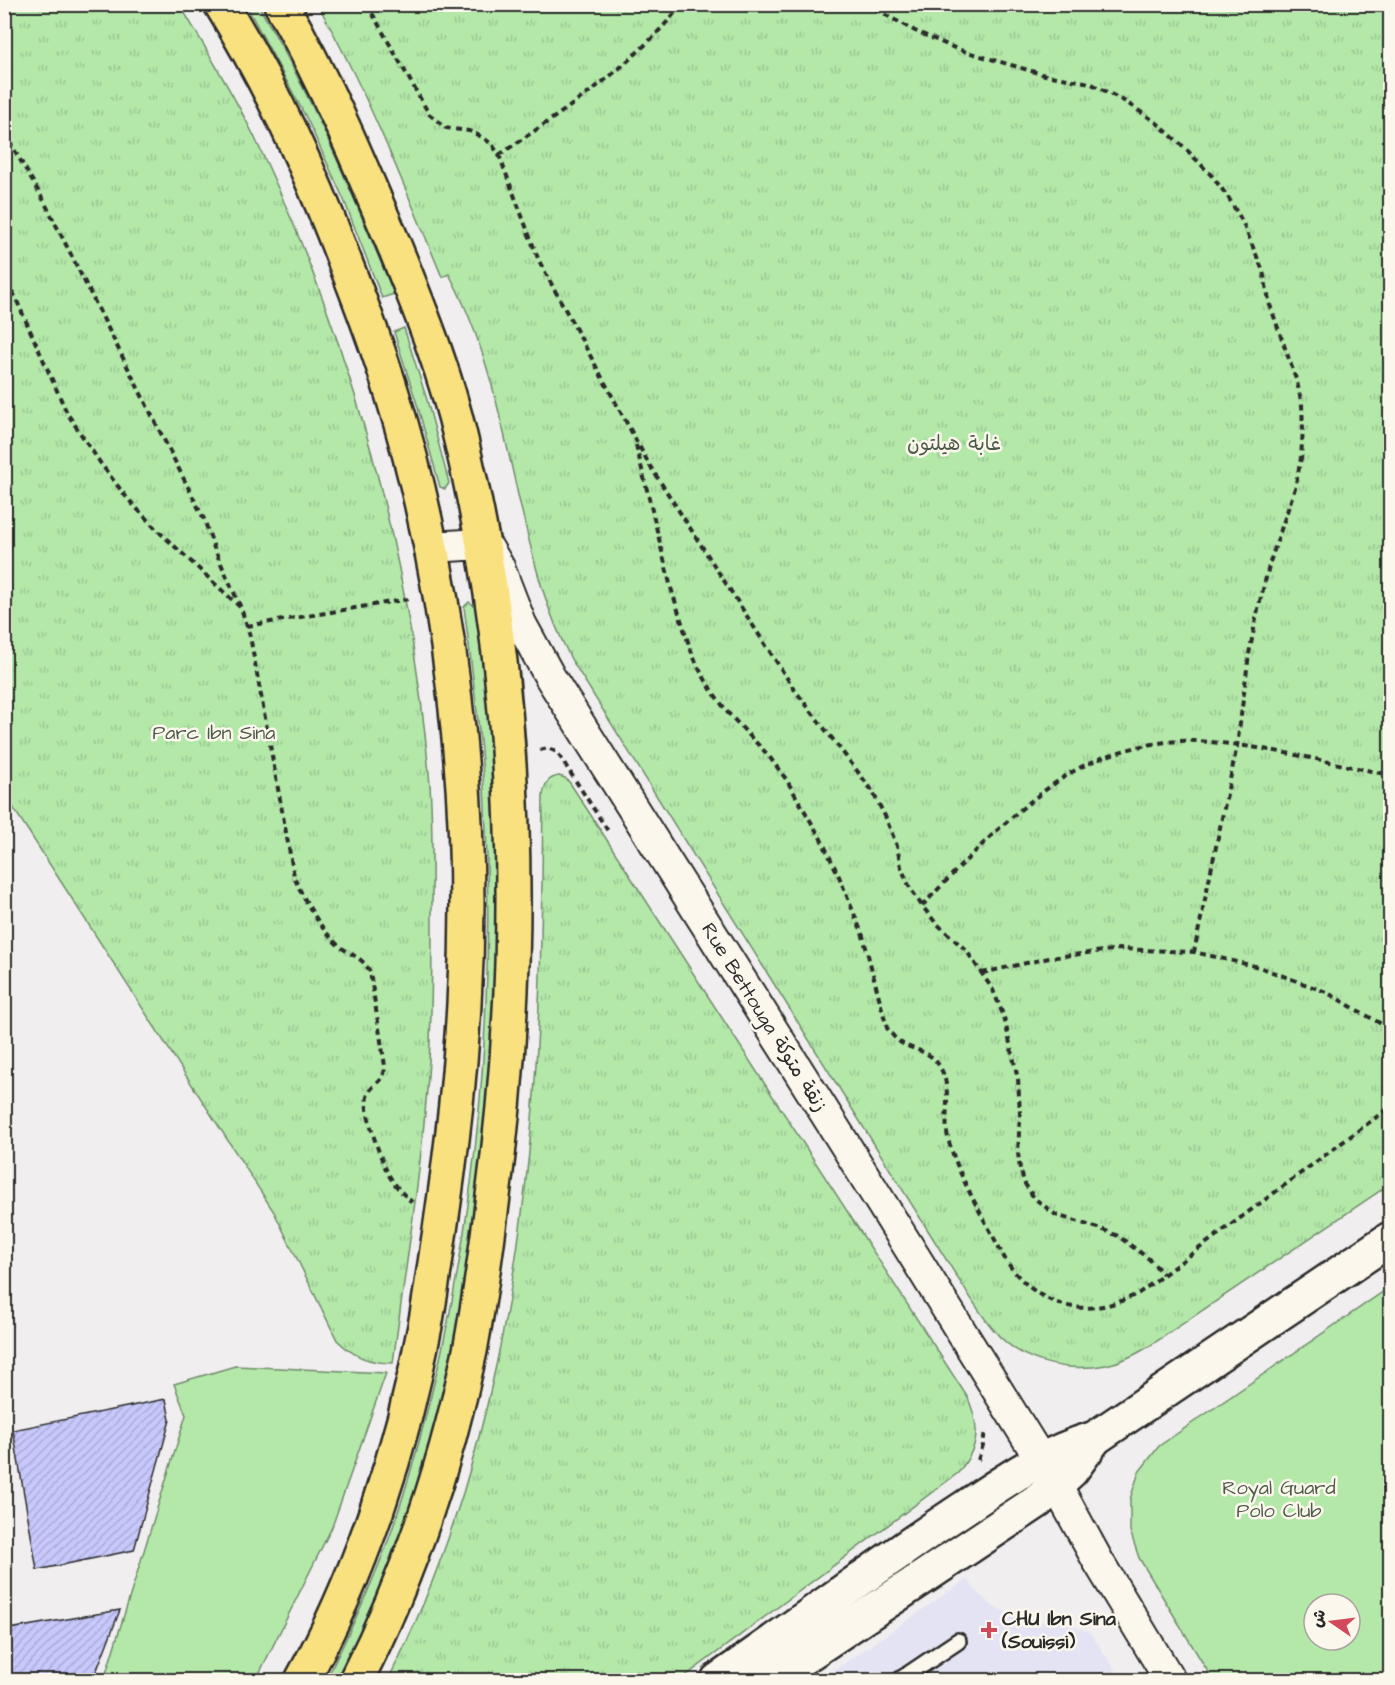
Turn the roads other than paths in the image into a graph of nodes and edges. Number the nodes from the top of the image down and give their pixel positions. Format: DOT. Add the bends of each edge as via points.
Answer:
graph roads {
  1 [pos="221,4"];
  2 [pos="281,4"];
  3 [pos="482,544"];
  4 [pos="431,547"];
  5 [pos="1390,1239"];
  6 [pos="1048,1472"];
  7 [pos="957,1641"];
  8 [pos="302,1680"];
  9 [pos="356,1680"];
  10 [pos="718,1680"];
  11 [pos="769,1680"];
  12 [pos="900,1680"];
  13 [pos="1170,1680"];
  1 -- 4 [label="main road" via="280,113 359,298 393,398"];
  2 -- 3 [label="main road" via="339,116 416,300 458,426"];
  3 -- 4 [label="street"];
  3 -- 6 [label="street, Rue Bettouga زنقة متوكة" via="499,567 521,624 550,677"];
  3 -- 9 [label="main road" via="497,629 512,833 513,935 501,1139 470,1349 451,1428 401,1582"];
  4 -- 8 [label="main road" via="448,646 461,763 465,1000 456,1118 425,1325 406,1414 347,1587"];
  5 -- 6 [label="main road" via="1095,1438 1084,1455"];
  6 -- 10 [label="main road" via="929,1532"];
  6 -- 11 [label="main road" via="1038,1501"];
  6 -- 13 [label="street, Rue Bettouga زنقة متوكة"];
  7 -- 12 [label="lane"];
}
